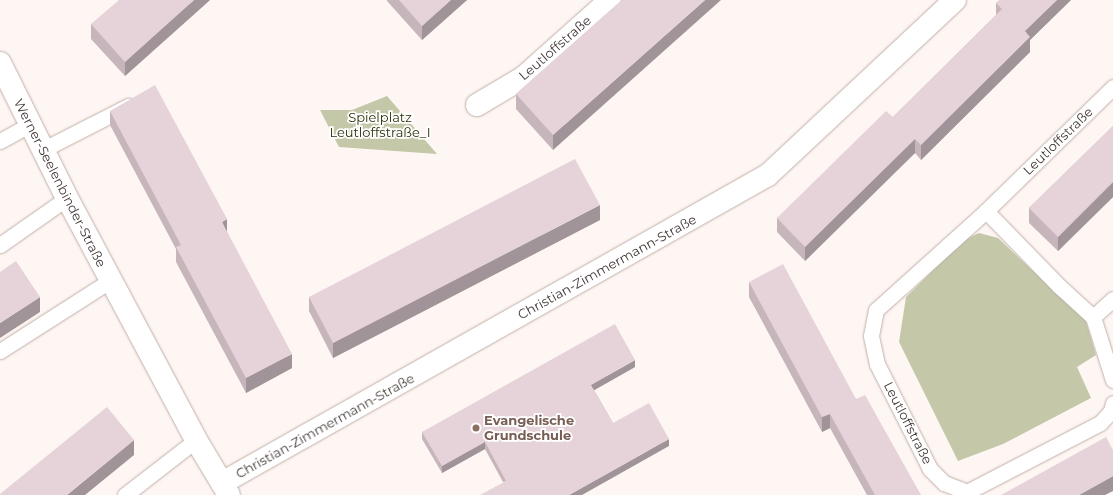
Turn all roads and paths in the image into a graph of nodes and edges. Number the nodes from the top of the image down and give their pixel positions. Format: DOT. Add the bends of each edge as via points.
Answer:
graph roads {
  1 [pos="610,0"];
  2 [pos="954,0"];
  3 [pos="0,64"];
  4 [pos="1113,87"];
  5 [pos="135,102"];
  6 [pos="477,105"];
  7 [pos="29,125"];
  8 [pos="0,141"];
  9 [pos="42,150"];
  10 [pos="67,198"];
  11 [pos="986,211"];
  12 [pos="0,245"];
  13 [pos="111,280"];
  14 [pos="1113,299"];
  15 [pos="1093,317"];
  16 [pos="0,351"];
  17 [pos="1113,380"];
  18 [pos="1113,403"];
  19 [pos="196,440"];
  20 [pos="226,489"];
  21 [pos="125,495"];
  1 -- 6 [label="street, Leutloffstraße" via="524,77"];
  2 -- 20 [label="street, Christian-Zimmermann-Straße" via="768,175"];
  3 -- 7 [label="street, Werner-Seelenbinder-Straße"];
  4 -- 11 [label="lane, Leutloffstraße"];
  5 -- 9 [label="lane"];
  7 -- 8 [label="lane"];
  7 -- 9 [label="street, Werner-Seelenbinder-Straße"];
  9 -- 10 [label="street, Werner-Seelenbinder-Straße"];
  10 -- 12 [label="lane"];
  10 -- 13 [label="street, Werner-Seelenbinder-Straße"];
  11 -- 15 [label="lane" via="1053,281"];
  11 -- 18 [label="lane, Leutloffstraße" via="876,310 871,336 877,364 930,468 944,483 967,492 1100,423 1111,411"];
  13 -- 16 [label="lane, Werner-Seelenbinder-Straße"];
  13 -- 19 [label="street, Werner-Seelenbinder-Straße"];
  14 -- 15 [label="lane"];
  15 -- 17 [label="lane"];
  19 -- 20 [label="street, Werner-Seelenbinder-Straße"];
  19 -- 21 [label="lane"];
}
